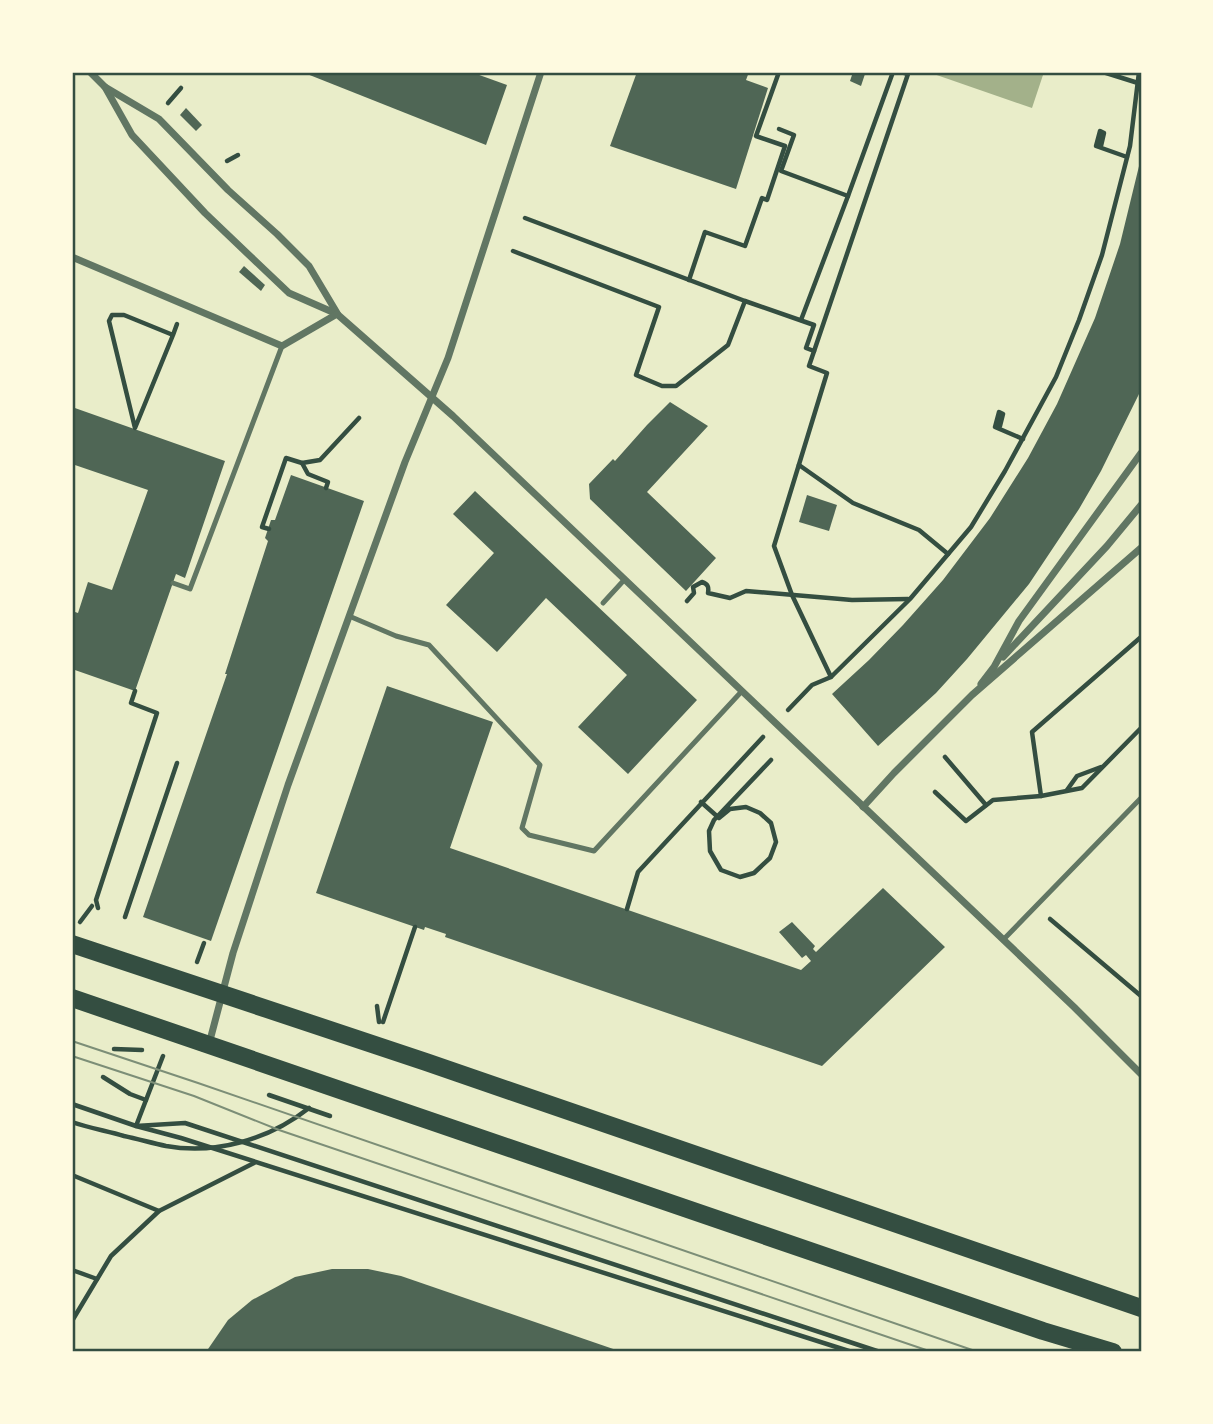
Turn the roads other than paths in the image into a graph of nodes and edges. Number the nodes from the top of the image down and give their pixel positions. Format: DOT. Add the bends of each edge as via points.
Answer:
graph roads {
  1 [pos="90,72"];
  2 [pos="541,72"];
  3 [pos="105,87"];
  4 [pos="72,257"];
  5 [pos="337,313"];
  6 [pos="282,346"];
  7 [pos="431,397"];
  8 [pos="1141,453"];
  9 [pos="1141,505"];
  10 [pos="1141,548"];
  11 [pos="625,579"];
  12 [pos="173,583"];
  13 [pos="603,603"];
  14 [pos="349,616"];
  15 [pos="994,667"];
  16 [pos="742,691"];
  17 [pos="972,695"];
  18 [pos="1141,798"];
  19 [pos="863,807"];
  20 [pos="1003,940"];
  21 [pos="72,944"];
  22 [pos="222,995"];
  23 [pos="72,998"];
  24 [pos="209,1044"];
  25 [pos="1141,1074"];
  26 [pos="1141,1308"];
  27 [pos="1113,1352"];
  1 -- 3 [label="street"];
  2 -- 7 [label="street" via="448,358"];
  3 -- 5 [label="street" via="159,118 309,266"];
  3 -- 5 [label="street" via="132,135 205,213 289,293"];
  4 -- 6 [label="street"];
  5 -- 6 [label="street"];
  5 -- 7 [label="street"];
  6 -- 12 [label="lane" via="190,589"];
  7 -- 11 [label="street"];
  7 -- 14 [label="street"];
  8 -- 15 [label="street" via="1019,621"];
  9 -- 15 [label="street"];
  10 -- 17 [label="street"];
  11 -- 13 [label="lane"];
  11 -- 16 [label="street"];
  14 -- 16 [label="lane" via="429,645 540,765 522,828 529,835 594,851"];
  14 -- 22 [label="street" via="288,785"];
  15 -- 17 [label="street"];
  16 -- 19 [label="street"];
  17 -- 19 [label="street"];
  18 -- 20 [label="lane"];
  19 -- 20 [label="street"];
  20 -- 25 [label="street"];
  21 -- 22 [label="main road"];
  22 -- 24 [label="street"];
  22 -- 26 [label="main road"];
  23 -- 24 [label="main road"];
  24 -- 27 [label="main road"];
}
